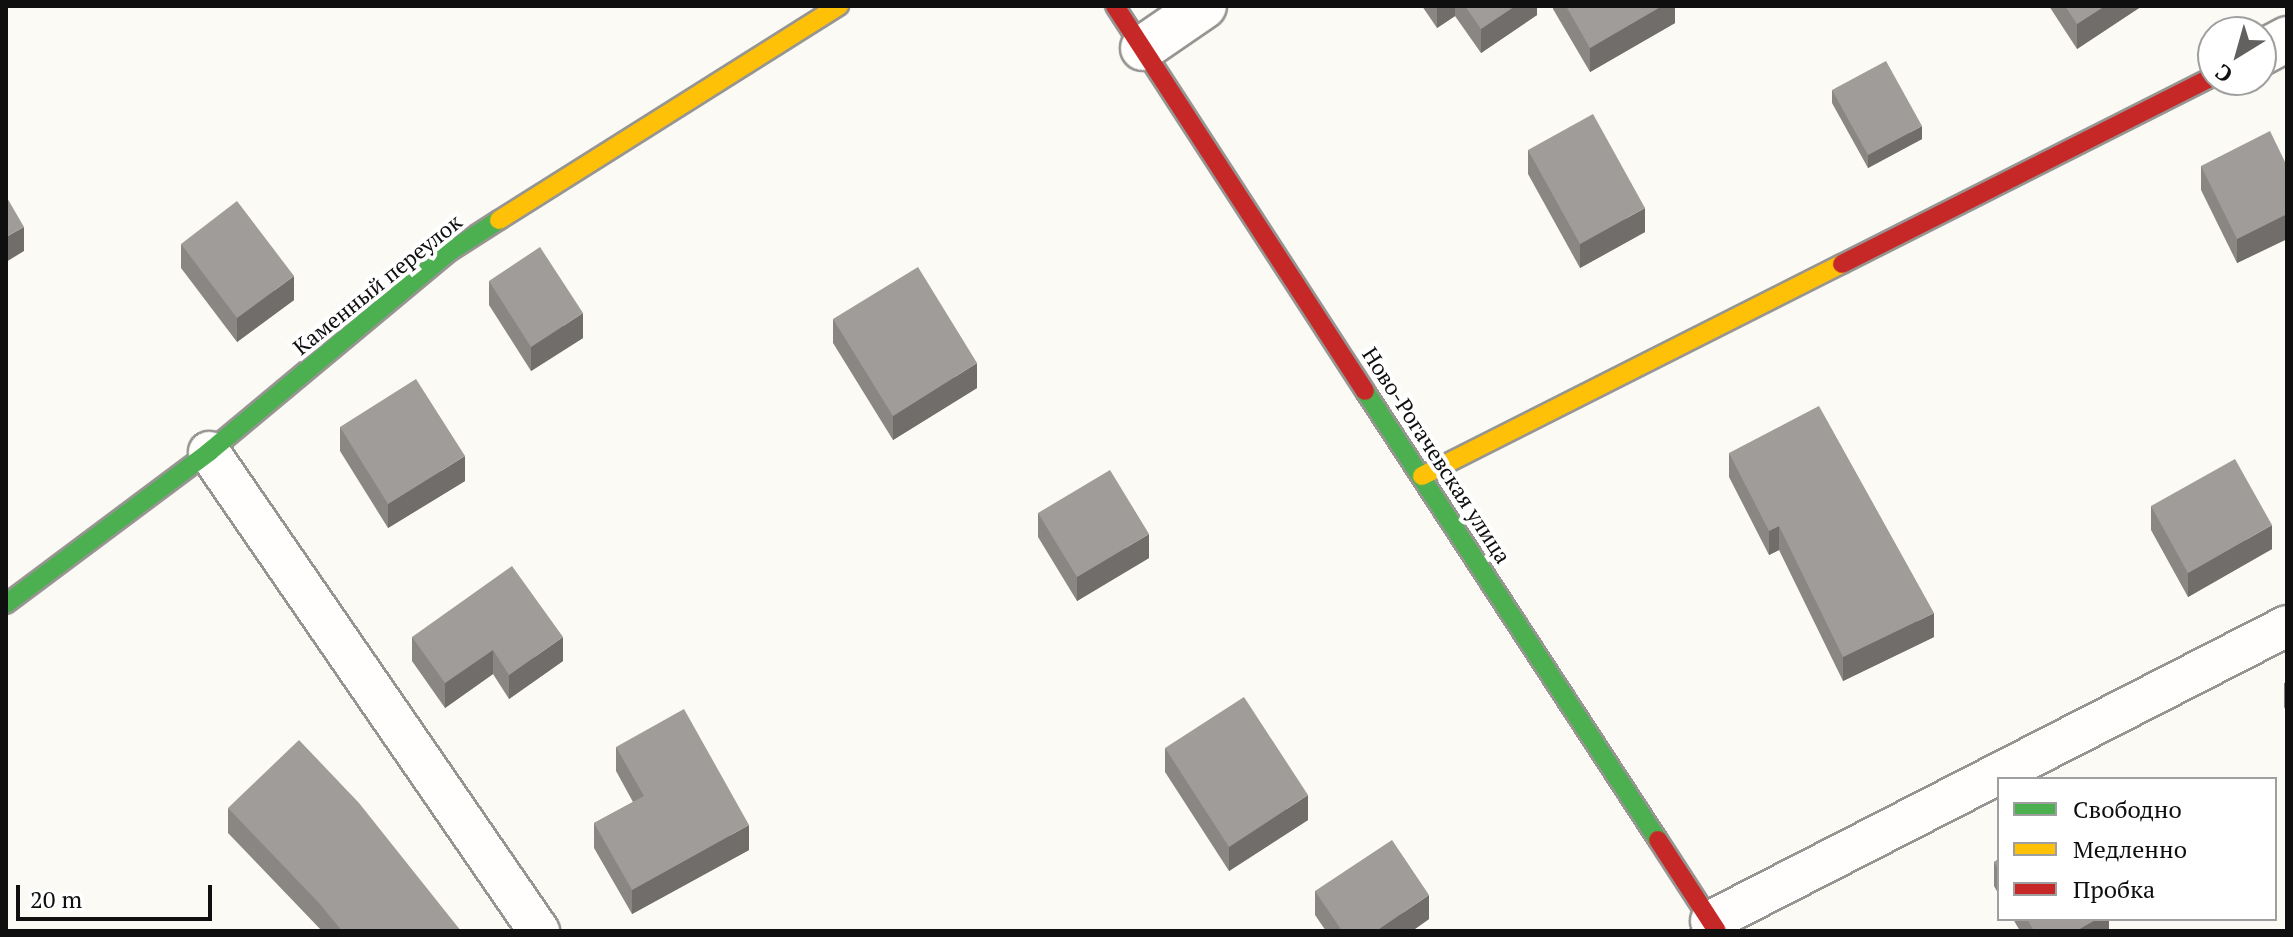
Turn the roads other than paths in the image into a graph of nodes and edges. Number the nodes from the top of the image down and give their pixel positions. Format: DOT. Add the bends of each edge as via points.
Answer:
graph roads {
  1 [pos="839,6"];
  2 [pos="1115,6"];
  3 [pos="1204,6"];
  4 [pos="1143,48"];
  5 [pos="2197,85"];
  6 [pos="209,452"];
  7 [pos="1422,476"];
  8 [pos="6,604"];
  9 [pos="2287,626"];
  10 [pos="1999,777"];
  11 [pos="1997,778"];
  12 [pos="1714,926"];
  13 [pos="539,931"];
  1 -- 6 [label="street, Каменный переулок" via="449,252"];
  2 -- 4 [label="street, Ново-Рогачевская улица"];
  3 -- 4 [label="street"];
  4 -- 7 [label="street, Ново-Рогачевская улица"];
  5 -- 7 [label="street"];
  6 -- 8 [label="street, Каменный переулок"];
  6 -- 13 [label="lane"];
  7 -- 12 [label="street, Ново-Рогачевская улица"];
  9 -- 10 [label="lane"];
  11 -- 12 [label="lane"];
}
